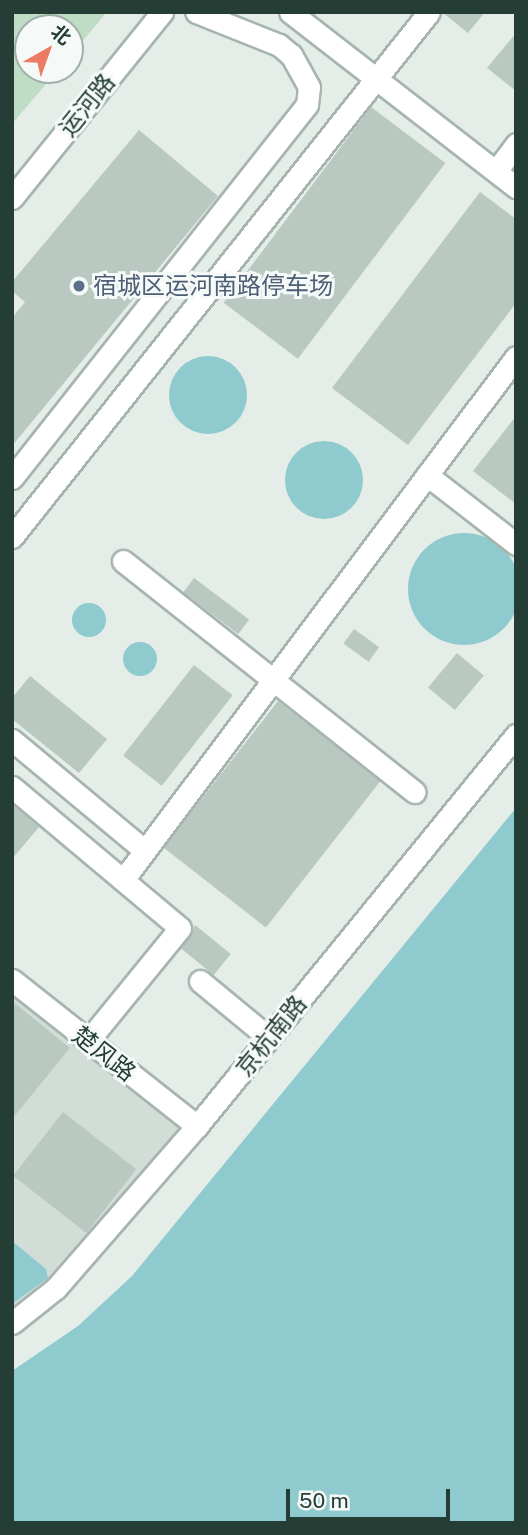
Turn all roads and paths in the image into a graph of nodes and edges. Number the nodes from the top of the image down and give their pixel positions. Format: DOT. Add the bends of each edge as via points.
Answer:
graph roads {
  1 [pos="162,12"];
  2 [pos="196,12"];
  3 [pos="290,12"];
  4 [pos="429,12"];
  5 [pos="377,79"];
  6 [pos="516,144"];
  7 [pos="496,171"];
  8 [pos="516,187"];
  9 [pos="12,198"];
  10 [pos="516,358"];
  11 [pos="427,475"];
  12 [pos="12,478"];
  13 [pos="12,537"];
  14 [pos="516,544"];
  15 [pos="123,561"];
  16 [pos="273,680"];
  17 [pos="516,735"];
  18 [pos="12,740"];
  19 [pos="12,787"];
  20 [pos="414,792"];
  21 [pos="145,851"];
  22 [pos="123,880"];
  23 [pos="200,981"];
  24 [pos="14,984"];
  25 [pos="270,1038"];
  26 [pos="88,1041"];
  27 [pos="198,1126"];
  28 [pos="12,1323"];
  1 -- 9 [label="street, 运河路"];
  2 -- 12 [label="street" via="279,45 291,55 309,87 307,105"];
  3 -- 5 [label="street"];
  4 -- 5 [label="street"];
  5 -- 7 [label="street"];
  5 -- 13 [label="street"];
  6 -- 7 [label="street"];
  7 -- 8 [label="street"];
  10 -- 11 [label="street"];
  11 -- 14 [label="street"];
  11 -- 16 [label="street"];
  15 -- 16 [label="street"];
  16 -- 20 [label="street"];
  16 -- 21 [label="street"];
  17 -- 25 [label="street, 京杭南路"];
  18 -- 21 [label="street"];
  19 -- 22 [label="street"];
  21 -- 22 [label="street"];
  22 -- 26 [label="street" via="180,928"];
  23 -- 25 [label="street"];
  24 -- 26 [label="street, 楚风路"];
  25 -- 27 [label="street, 京杭南路"];
  26 -- 27 [label="street, 楚风路"];
  27 -- 28 [label="street, 京杭南路" via="56,1288"];
}
